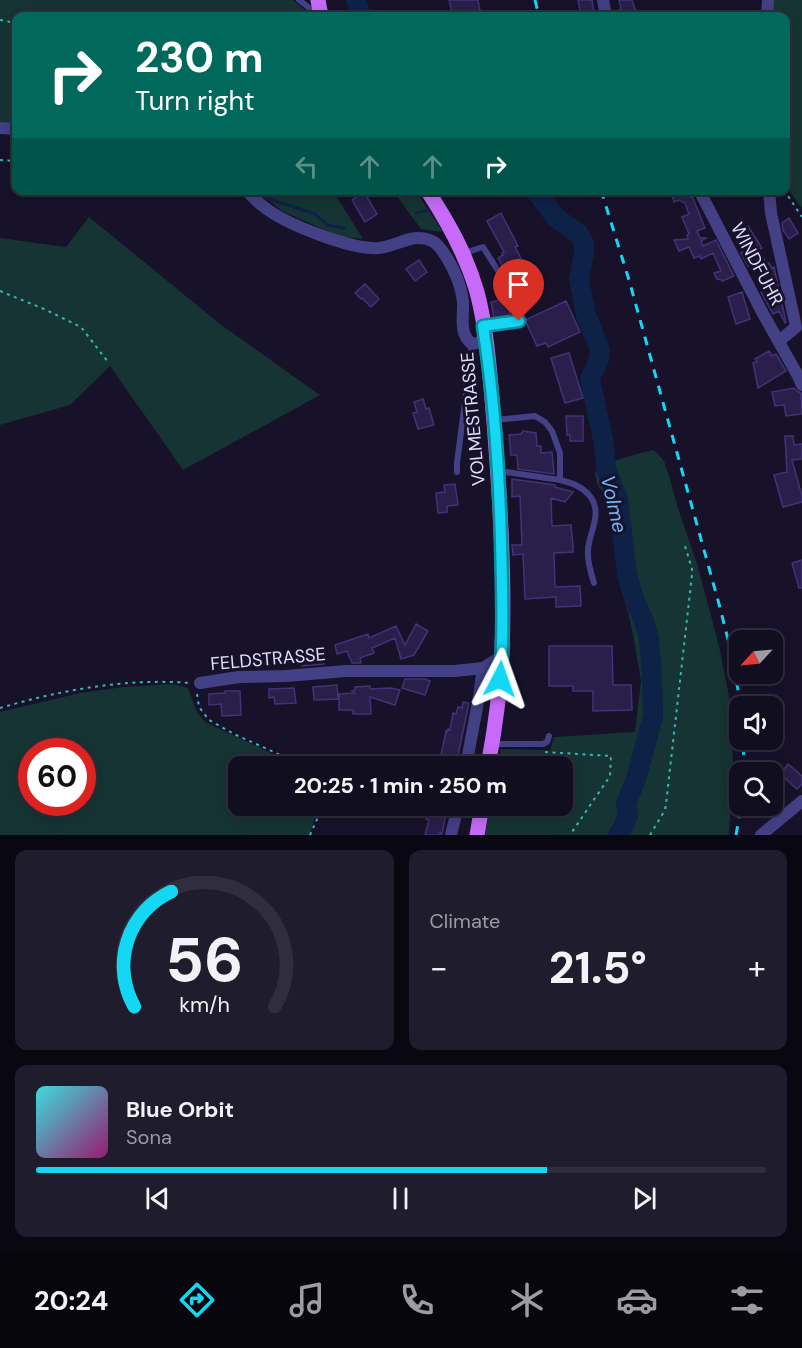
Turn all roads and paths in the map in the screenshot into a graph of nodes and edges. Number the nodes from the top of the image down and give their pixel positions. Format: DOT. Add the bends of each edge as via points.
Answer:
graph roads {
  1 [pos="299,0"];
  2 [pos="315,12"];
  3 [pos="251,195"];
  4 [pos="430,195"];
  5 [pos="702,195"];
  6 [pos="769,195"];
  7 [pos="787,195"];
  8 [pos="802,217"];
  9 [pos="463,253"];
  10 [pos="505,282"];
  11 [pos="0,291"];
  12 [pos="517,308"];
  13 [pos="480,337"];
  14 [pos="778,341"];
  15 [pos="108,362"];
  16 [pos="802,386"];
  17 [pos="494,420"];
  18 [pos="499,471"];
  19 [pos="458,472"];
  20 [pos="560,480"];
  21 [pos="685,546"];
  22 [pos="594,584"];
  23 [pos="502,656"];
  24 [pos="483,668"];
  25 [pos="200,683"];
  26 [pos="0,708"];
  27 [pos="549,736"];
  28 [pos="492,744"];
  29 [pos="542,752"];
  30 [pos="283,756"];
  31 [pos="468,756"];
  32 [pos="490,756"];
  33 [pos="802,801"];
  34 [pos="318,816"];
  35 [pos="456,816"];
  36 [pos="480,816"];
  37 [pos="310,835"];
  38 [pos="451,835"];
  39 [pos="477,835"];
  40 [pos="570,835"];
  41 [pos="651,835"];
  42 [pos="761,835"];
  1 -- 2 [label="lane"];
  3 -- 13 [label="street" via="264,208 333,240 378,248 417,237 434,242 455,270 463,300 466,339"];
  4 -- 9 [label="main road, VOLMESTRASSE"];
  5 -- 14 [label="street, WINDFUHR"];
  6 -- 14 [label="street" via="796,327"];
  7 -- 8 [label="path"];
  9 -- 10 [label="lane" via="483,247"];
  9 -- 13 [label="main road, VOLMESTRASSE" via="477,292"];
  11 -- 15 [label="path" via="81,327"];
  12 -- 13 [label="lane" via="519,321"];
  13 -- 17 [label="main road, VOLMESTRASSE"];
  13 -- 19 [label="lane" via="470,363"];
  14 -- 16 [label="street, WINDFUHR"];
  17 -- 18 [label="main road, VOLMESTRASSE"];
  17 -- 20 [label="lane" via="535,416 545,422 560,453"];
  18 -- 20 [label="lane"];
  18 -- 23 [label="main road, VOLMESTRASSE"];
  20 -- 22 [label="lane" via="584,489 596,506 588,550"];
  21 -- 41 [label="path" via="692,575 666,804"];
  23 -- 24 [label="street"];
  23 -- 28 [label="main road, VOLMESTRASSE"];
  24 -- 25 [label="street, FELDSTRASSE" via="346,671"];
  24 -- 31 [label="street"];
  25 -- 26 [label="path" via="174,681 81,688"];
  25 -- 30 [label="path, FELDSTRASSE" via="199,707 208,720"];
  27 -- 28 [label="lane" via="543,744"];
  28 -- 32 [label="main road, VOLMESTRASSE"];
  29 -- 40 [label="path" via="611,756 610,776"];
  33 -- 42 [label="street"];
  34 -- 37 [label="path"];
  35 -- 38 [label="street"];
  36 -- 39 [label="main road"];
}
